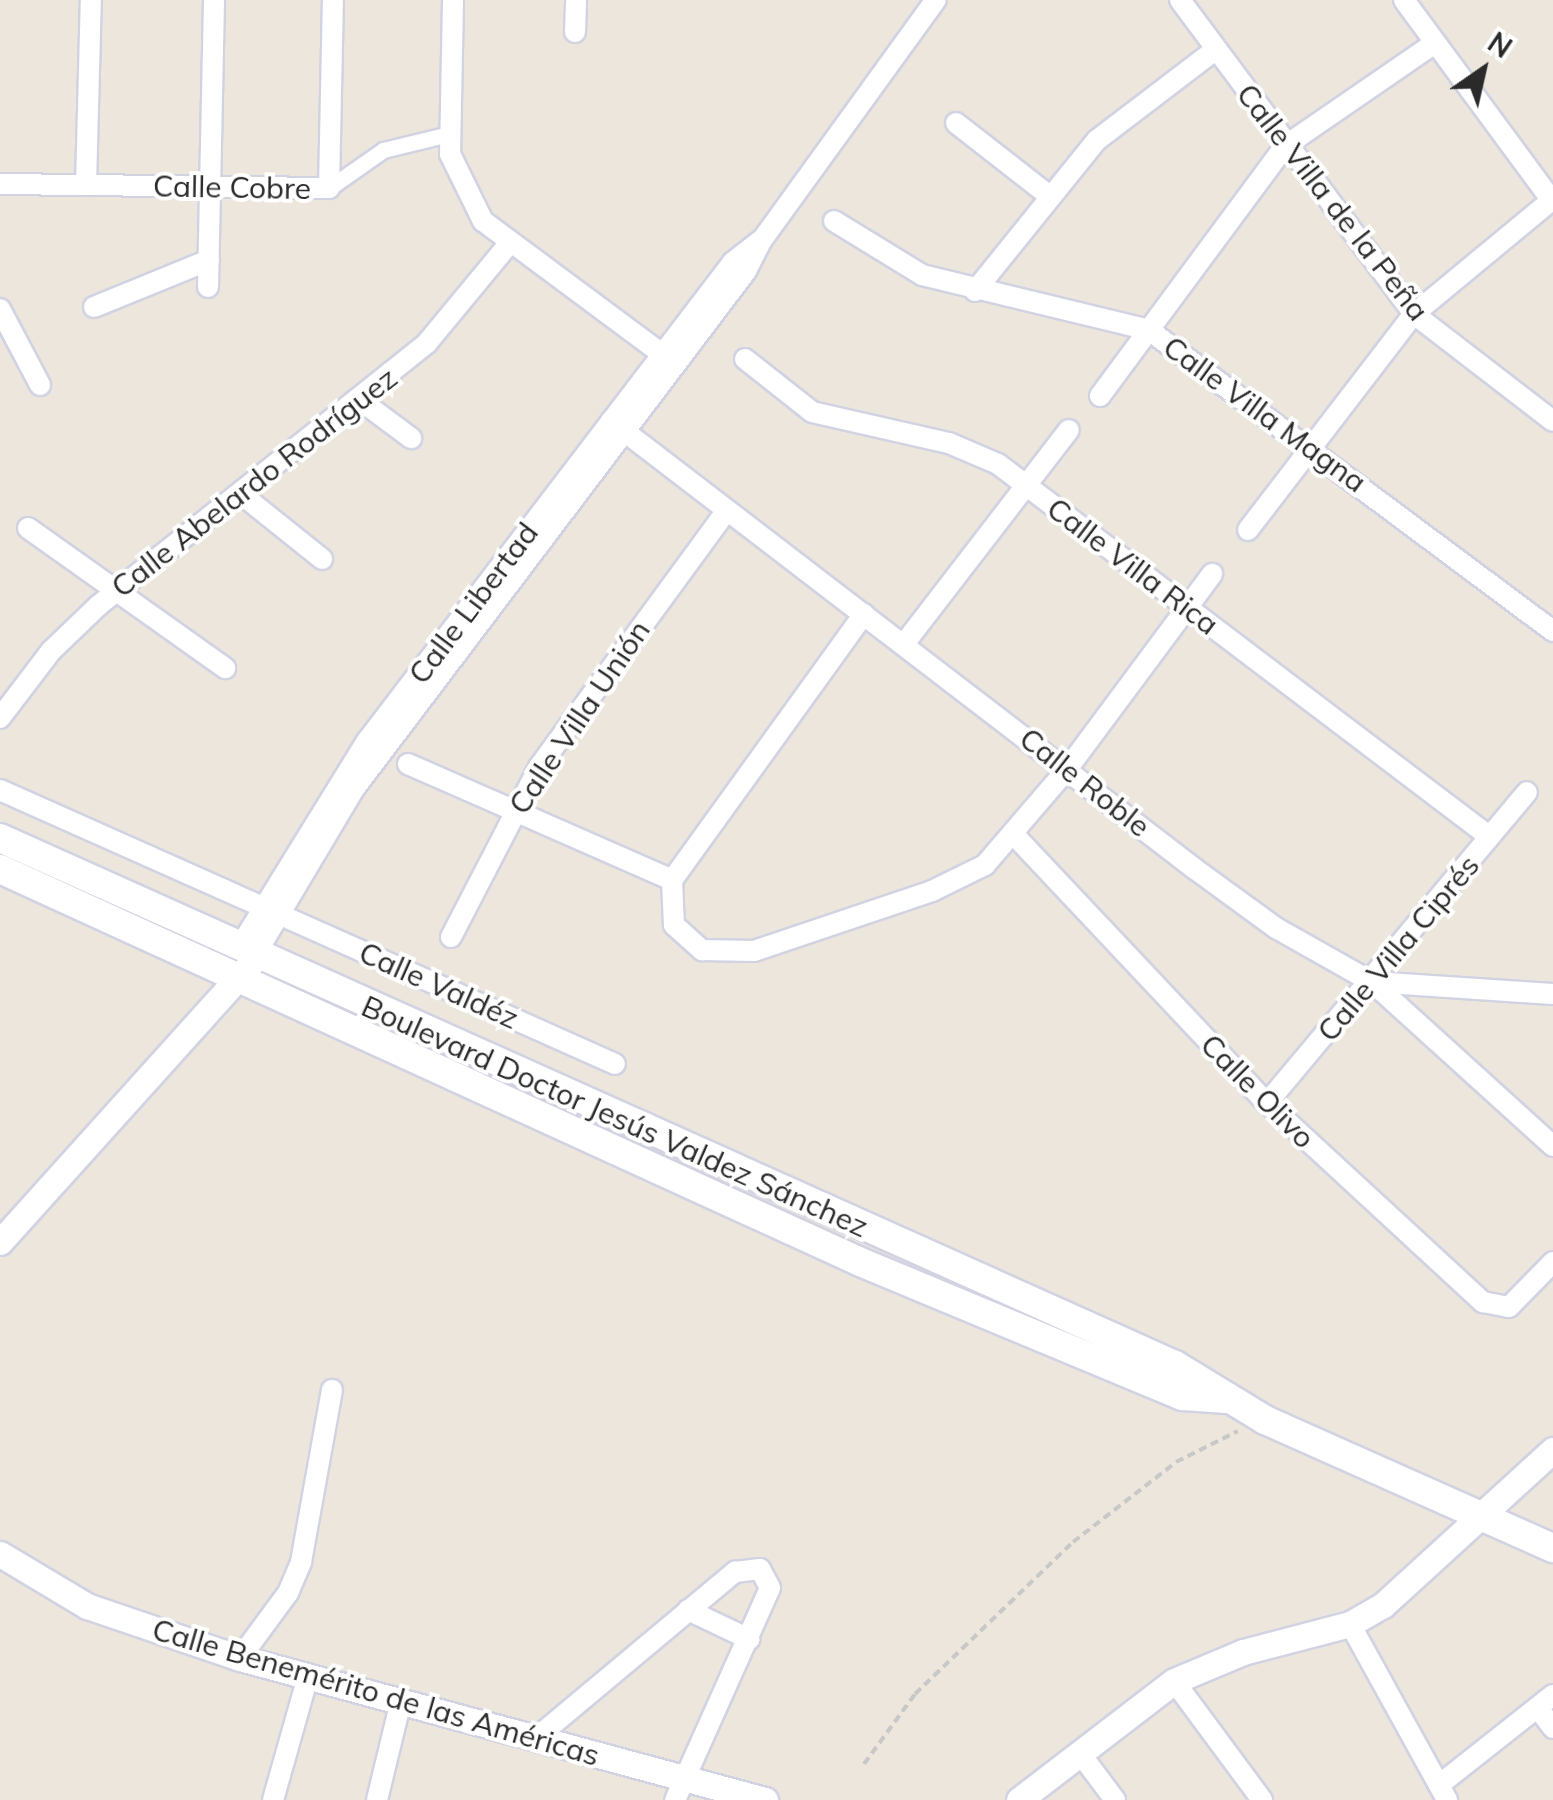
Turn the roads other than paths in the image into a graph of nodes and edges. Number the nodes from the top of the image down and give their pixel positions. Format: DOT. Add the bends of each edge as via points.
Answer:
graph roads {
  1 [pos="90,0"];
  2 [pos="214,0"];
  3 [pos="333,0"];
  4 [pos="453,0"];
  5 [pos="576,0"];
  6 [pos="936,0"];
  7 [pos="1180,0"];
  8 [pos="1404,0"];
  9 [pos="575,32"];
  10 [pos="1434,43"];
  11 [pos="1215,50"];
  12 [pos="956,124"];
  13 [pos="450,144"];
  14 [pos="1285,146"];
  15 [pos="0,184"];
  16 [pos="86,184"];
  17 [pos="210,187"];
  18 [pos="329,188"];
  19 [pos="1048,194"];
  20 [pos="1552,201"];
  21 [pos="834,221"];
  22 [pos="762,240"];
  23 [pos="508,245"];
  24 [pos="209,260"];
  25 [pos="208,287"];
  26 [pos="975,291"];
  27 [pos="94,307"];
  28 [pos="0,309"];
  29 [pos="1414,314"];
  30 [pos="1149,330"];
  31 [pos="662,354"];
  32 [pos="745,358"];
  33 [pos="40,385"];
  34 [pos="1100,396"];
  35 [pos="360,400"];
  36 [pos="1553,421"];
  37 [pos="618,427"];
  38 [pos="1069,430"];
  39 [pos="411,438"];
  40 [pos="1312,447"];
  41 [pos="1027,485"];
  42 [pos="240,494"];
  43 [pos="727,510"];
  44 [pos="28,528"];
  45 [pos="1248,530"];
  46 [pos="322,559"];
  47 [pos="1212,574"];
  48 [pos="116,591"];
  49 [pos="1188,608"];
  50 [pos="864,614"];
  51 [pos="1553,631"];
  52 [pos="904,644"];
  53 [pos="225,668"];
  54 [pos="0,718"];
  55 [pos="408,764"];
  56 [pos="1068,768"];
  57 [pos="0,790"];
  58 [pos="1527,792"];
  59 [pos="513,812"];
  60 [pos="1015,836"];
  61 [pos="1490,837"];
  62 [pos="0,838"];
  63 [pos="0,869"];
  64 [pos="672,880"];
  65 [pos="272,911"];
  66 [pos="451,937"];
  67 [pos="236,968"];
  68 [pos="1372,982"];
  69 [pos="1553,994"];
  70 [pos="615,1064"];
  71 [pos="1266,1103"];
  72 [pos="1553,1146"];
  73 [pos="721,1165"];
  74 [pos="710,1194"];
  75 [pos="0,1242"];
  76 [pos="1553,1262"];
  77 [pos="332,1390"];
  78 [pos="1226,1399"];
  79 [pos="1553,1450"];
  80 [pos="1484,1518"];
  81 [pos="1553,1548"];
  82 [pos="0,1554"];
  83 [pos="688,1610"];
  84 [pos="1350,1624"];
  85 [pos="749,1639"];
  86 [pos="240,1658"];
  87 [pos="308,1676"];
  88 [pos="1174,1681"];
  89 [pos="401,1701"];
  90 [pos="1545,1702"];
  91 [pos="1553,1728"];
  92 [pos="535,1739"];
  93 [pos="1079,1752"];
  94 [pos="680,1789"];
  95 [pos="1443,1792"];
  96 [pos="273,1800"];
  97 [pos="377,1800"];
  98 [pos="765,1800"];
  99 [pos="1019,1800"];
  100 [pos="1115,1800"];
  101 [pos="1262,1800"];
  1 -- 16 [label="street"];
  2 -- 17 [label="street"];
  3 -- 18 [label="street"];
  4 -- 13 [label="street"];
  5 -- 9 [label="street"];
  6 -- 22 [label="street, Calle Libertad"];
  7 -- 11 [label="street, Calle Villa de la Peña"];
  8 -- 10 [label="street"];
  10 -- 14 [label="street"];
  10 -- 20 [label="street"];
  11 -- 14 [label="street, Calle Villa de la Peña"];
  11 -- 19 [label="street" via="1096,140"];
  12 -- 19 [label="street"];
  13 -- 18 [label="street, Calle Cobre" via="383,150"];
  13 -- 23 [label="street" via="483,221"];
  14 -- 29 [label="street, Calle Villa de la Peña"];
  14 -- 30 [label="street"];
  15 -- 16 [label="street, Calle Cobre"];
  16 -- 17 [label="street, Calle Cobre"];
  17 -- 18 [label="street, Calle Cobre"];
  17 -- 24 [label="street"];
  19 -- 26 [label="street"];
  20 -- 29 [label="street"];
  21 -- 26 [label="street, Calle Villa Magna" via="891,262"];
  22 -- 31 [label="street, Calle Libertad" via="732,262"];
  22 -- 37 [label="street, Calle Libertad" via="746,271"];
  23 -- 31 [label="street"];
  23 -- 35 [label="street, Calle Abelardo Rodríguez" via="428,342"];
  24 -- 25 [label="street"];
  24 -- 27 [label="street"];
  26 -- 30 [label="street, Calle Villa Magna"];
  28 -- 33 [label="street"];
  29 -- 36 [label="street, Calle Villa de la Peña"];
  29 -- 40 [label="street"];
  30 -- 34 [label="street"];
  30 -- 40 [label="street, Calle Villa Magna"];
  31 -- 37 [label="street, Calle Libertad"];
  32 -- 41 [label="street, Calle Villa Rica" via="812,412 976,452"];
  35 -- 39 [label="street"];
  35 -- 42 [label="street, Calle Abelardo Rodríguez"];
  37 -- 43 [label="street, Calle Roble"];
  37 -- 65 [label="street, Calle Libertad" via="324,821"];
  38 -- 41 [label="street"];
  40 -- 45 [label="street"];
  40 -- 51 [label="street, Calle Villa Magna"];
  41 -- 49 [label="street, Calle Villa Rica"];
  41 -- 52 [label="street"];
  42 -- 46 [label="street"];
  42 -- 48 [label="street, Calle Abelardo Rodríguez"];
  43 -- 50 [label="street, Calle Roble"];
  43 -- 59 [label="street, Calle Villa Unión" via="570,720"];
  44 -- 48 [label="street"];
  47 -- 49 [label="street"];
  48 -- 53 [label="street"];
  48 -- 54 [label="street, Calle Abelardo Rodríguez" via="51,651"];
  49 -- 56 [label="street"];
  49 -- 61 [label="street, Calle Villa Rica"];
  50 -- 52 [label="street, Calle Roble"];
  50 -- 64 [label="street"];
  52 -- 56 [label="street, Calle Roble"];
  55 -- 59 [label="street"];
  56 -- 60 [label="street"];
  56 -- 68 [label="street, Calle Roble" via="1276,928"];
  57 -- 65 [label="street, Calle Valdéz"];
  58 -- 61 [label="street, Calle Villa Ciprés"];
  59 -- 64 [label="street"];
  59 -- 66 [label="street, Calle Villa Unión"];
  60 -- 64 [label="street" via="971,874 742,954 702,950 680,934 670,913"];
  60 -- 71 [label="street, Calle Olivo"];
  61 -- 68 [label="street, Calle Villa Ciprés"];
  62 -- 67 [label="main road, Boulevard Doctor Jesús Valdez Sánchez"];
  63 -- 67 [label="main road, Boulevard Doctor Jesús Valdez Sánchez"];
  65 -- 67 [label="street, Calle Libertad"];
  65 -- 70 [label="street, Calle Valdéz"];
  67 -- 73 [label="main road, Boulevard Doctor Jesús Valdez Sánchez"];
  67 -- 74 [label="main road, Boulevard Doctor Jesús Valdez Sánchez"];
  67 -- 75 [label="street, Calle Libertad"];
  68 -- 69 [label="street"];
  68 -- 71 [label="street, Calle Villa Ciprés"];
  68 -- 72 [label="street, Calle Roble"];
  71 -- 76 [label="street, Calle Olivo" via="1483,1302 1502,1310"];
  73 -- 74 [label="main road"];
  73 -- 78 [label="main road, Boulevard Doctor Jesús Valdez Sánchez" via="1175,1364"];
  74 -- 78 [label="main road, Boulevard Doctor Jesús Valdez Sánchez" via="1183,1396"];
  77 -- 86 [label="street" via="301,1562 288,1593"];
  78 -- 80 [label="main road, Boulevard Doctor Jesús Valdez Sánchez"];
  79 -- 80 [label="street"];
  80 -- 81 [label="main road, Boulevard Doctor Jesús Valdez Sánchez"];
  80 -- 84 [label="street" via="1410,1584"];
  82 -- 86 [label="street, Calle Benemérito de las Américas" via="98,1611"];
  83 -- 85 [label="street"];
  83 -- 85 [label="street" via="742,1568 760,1569 770,1588"];
  83 -- 92 [label="street"];
  84 -- 88 [label="street" via="1243,1652"];
  84 -- 95 [label="street"];
  85 -- 94 [label="street"];
  86 -- 87 [label="street, Calle Benemérito de las Américas"];
  87 -- 89 [label="street, Calle Benemérito de las Américas"];
  87 -- 96 [label="street"];
  88 -- 93 [label="street"];
  88 -- 101 [label="street"];
  89 -- 92 [label="street, Calle Benemérito de las Américas"];
  89 -- 97 [label="street"];
  90 -- 91 [label="street"];
  90 -- 95 [label="street"];
  92 -- 94 [label="street, Calle Benemérito de las Américas"];
  93 -- 99 [label="street"];
  93 -- 100 [label="street"];
  94 -- 98 [label="street, Calle Benemérito de las Américas"];
}
